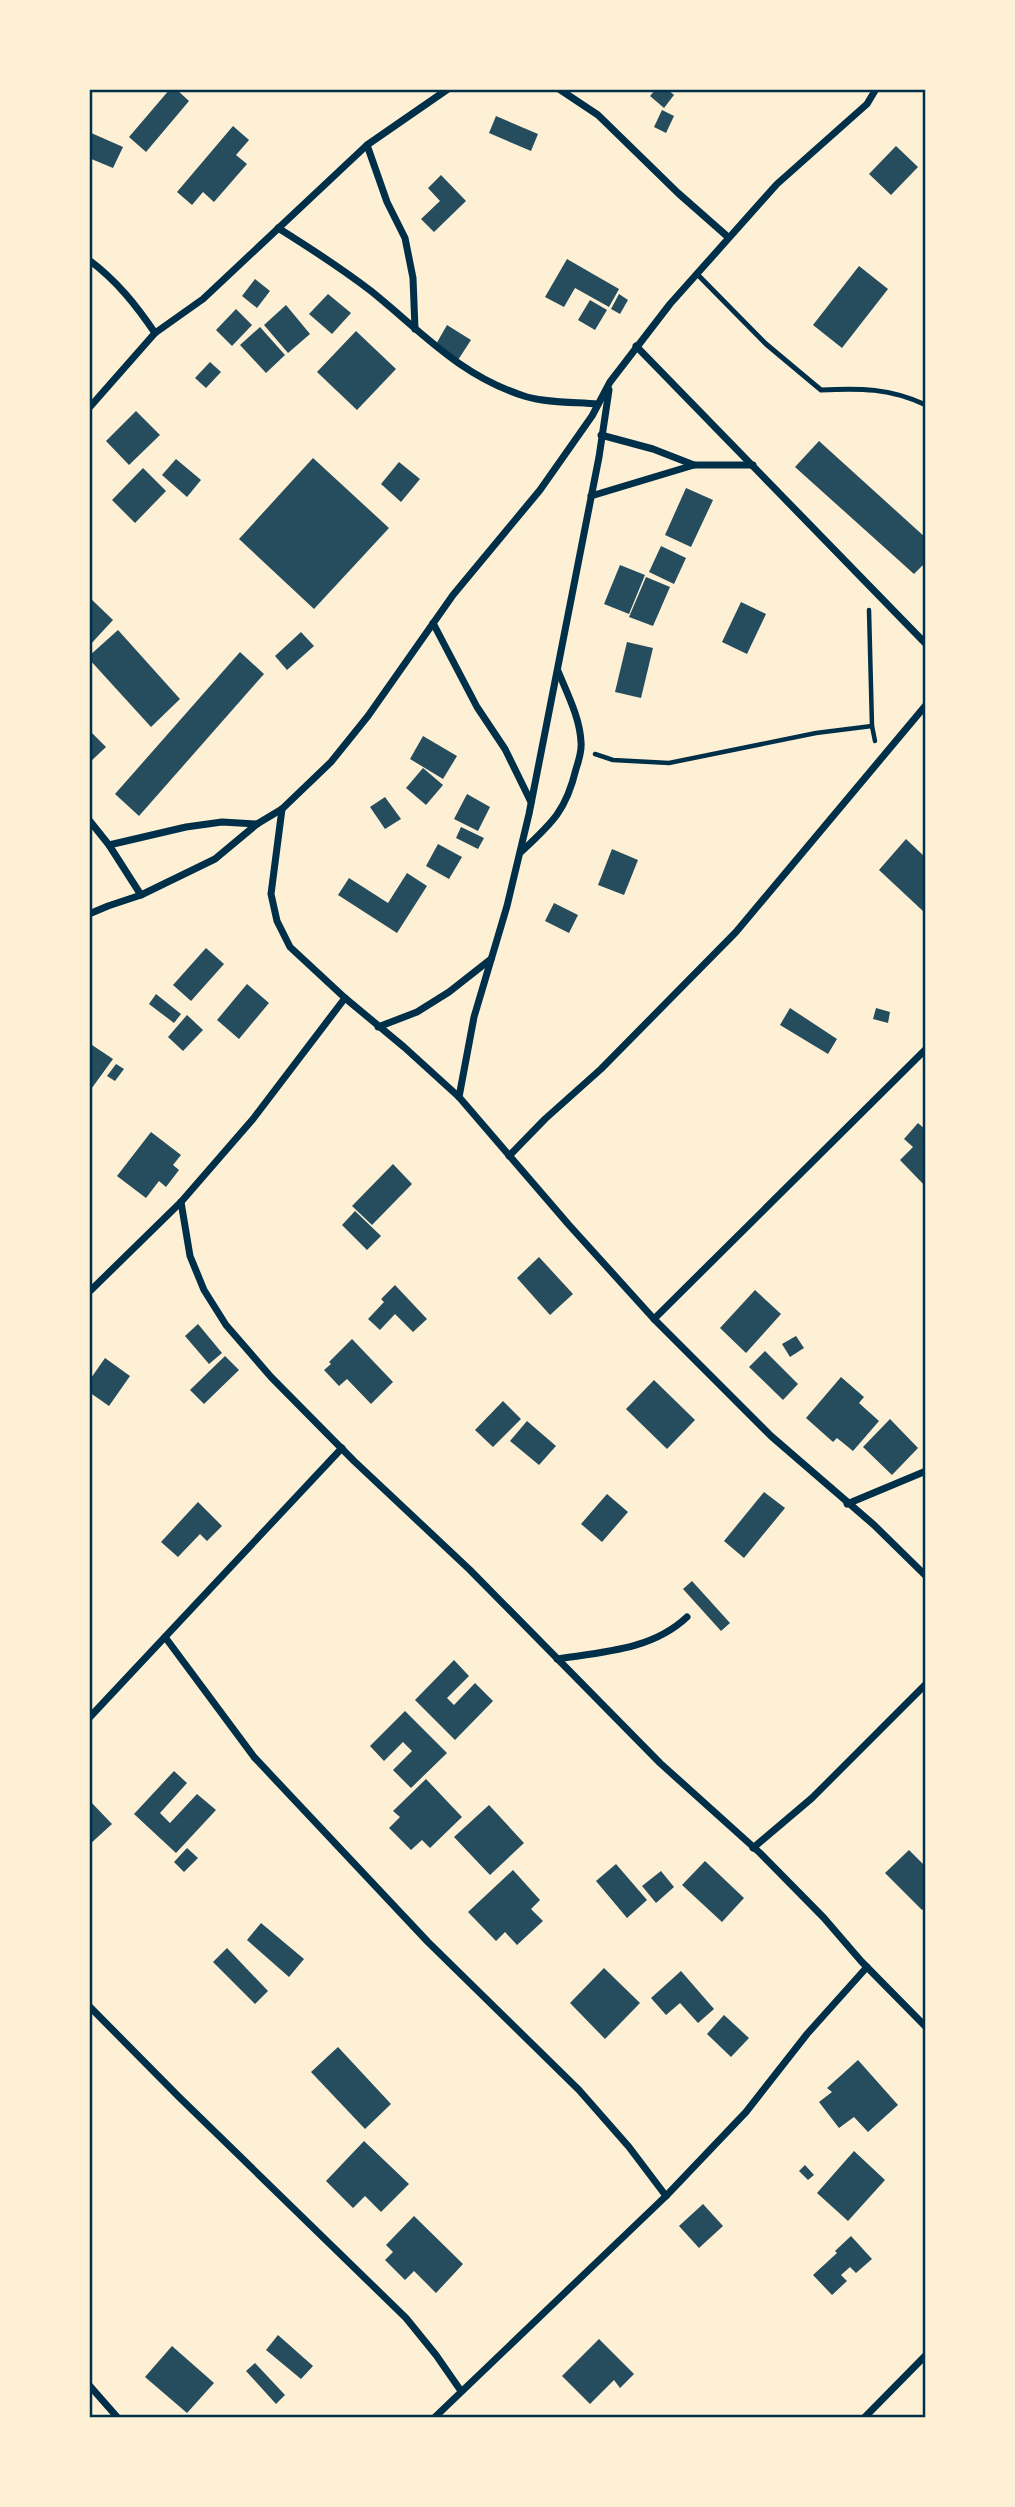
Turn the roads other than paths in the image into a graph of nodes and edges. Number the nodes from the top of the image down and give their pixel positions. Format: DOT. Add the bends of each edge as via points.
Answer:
graph roads {
  1 [pos="447,89"];
  2 [pos="559,89"];
  3 [pos="876,89"];
  4 [pos="367,145"];
  5 [pos="278,228"];
  6 [pos="728,237"];
  7 [pos="89,260"];
  8 [pos="697,274"];
  9 [pos="415,329"];
  10 [pos="155,333"];
  11 [pos="636,346"];
  12 [pos="610,382"];
  13 [pos="598,404"];
  14 [pos="926,405"];
  15 [pos="89,408"];
  16 [pos="601,435"];
  17 [pos="694,465"];
  18 [pos="753,465"];
  19 [pos="591,496"];
  20 [pos="433,623"];
  21 [pos="926,645"];
  22 [pos="558,670"];
  23 [pos="926,705"];
  24 [pos="531,802"];
  25 [pos="282,809"];
  26 [pos="89,820"];
  27 [pos="257,824"];
  28 [pos="109,845"];
  29 [pos="520,852"];
  30 [pos="141,895"];
  31 [pos="89,915"];
  32 [pos="491,959"];
  33 [pos="345,998"];
  34 [pos="378,1027"];
  35 [pos="926,1049"];
  36 [pos="459,1097"];
  37 [pos="509,1157"];
  38 [pos="181,1202"];
  39 [pos="89,1292"];
  40 [pos="654,1319"];
  41 [pos="342,1448"];
  42 [pos="926,1471"];
  43 [pos="847,1504"];
  44 [pos="926,1576"];
  45 [pos="687,1617"];
  46 [pos="165,1637"];
  47 [pos="557,1659"];
  48 [pos="926,1684"];
  49 [pos="89,1718"];
  50 [pos="753,1848"];
  51 [pos="867,1967"];
  52 [pos="89,2006"];
  53 [pos="926,2027"];
  54 [pos="666,2196"];
  55 [pos="926,2355"];
  56 [pos="89,2385"];
  57 [pos="461,2391"];
  58 [pos="118,2418"];
  59 [pos="434,2418"];
  60 [pos="864,2418"];
  1 -- 4 [label="street"];
  2 -- 6 [label="street" via="598,115"];
  3 -- 6 [label="street" via="867,104 777,184"];
  4 -- 5 [label="street"];
  4 -- 9 [label="street" via="405,238 413,278"];
  5 -- 9 [label="street" via="322,255"];
  5 -- 10 [label="street" via="203,299"];
  6 -- 8 [label="street"];
  7 -- 10 [label="street" via="133,300"];
  8 -- 11 [label="street"];
  8 -- 14 [label="lane" via="766,345 821,390 865,388"];
  9 -- 13 [label="street" via="470,373 526,397"];
  10 -- 15 [label="street"];
  11 -- 12 [label="street"];
  11 -- 18 [label="street"];
  12 -- 13 [label="street"];
  12 -- 16 [label="street"];
  13 -- 20 [label="street" via="540,490"];
  16 -- 17 [label="street"];
  16 -- 19 [label="street"];
  17 -- 18 [label="street"];
  17 -- 19 [label="street"];
  18 -- 21 [label="street"];
  19 -- 22 [label="street"];
  20 -- 24 [label="street"];
  20 -- 25 [label="street" via="331,762"];
  22 -- 24 [label="street"];
  22 -- 29 [label="street" via="575,714 581,750 564,806"];
  23 -- 37 [label="street" via="736,932"];
  24 -- 29 [label="street"];
  25 -- 27 [label="street"];
  25 -- 33 [label="street" via="271,894 277,922 290,947"];
  26 -- 28 [label="street"];
  27 -- 28 [label="street" via="222,822"];
  27 -- 30 [label="street" via="215,859"];
  28 -- 30 [label="street"];
  29 -- 32 [label="street"];
  30 -- 31 [label="street"];
  32 -- 34 [label="street" via="417,1012"];
  32 -- 36 [label="street"];
  33 -- 34 [label="street"];
  33 -- 38 [label="street" via="253,1119"];
  34 -- 36 [label="street"];
  35 -- 40 [label="street"];
  36 -- 37 [label="street"];
  37 -- 40 [label="street"];
  38 -- 39 [label="street"];
  38 -- 41 [label="street" via="190,1256 226,1325"];
  40 -- 43 [label="street" via="771,1436"];
  41 -- 46 [label="street"];
  41 -- 47 [label="street"];
  42 -- 43 [label="street"];
  43 -- 44 [label="street"];
  45 -- 47 [label="street" via="672,1631 650,1641"];
  46 -- 49 [label="street"];
  46 -- 54 [label="street" via="254,1757 428,1942 579,2090"];
  47 -- 50 [label="street"];
  48 -- 50 [label="street" via="812,1798"];
  50 -- 51 [label="street"];
  51 -- 53 [label="street"];
  51 -- 54 [label="street" via="746,2112"];
  52 -- 57 [label="street" via="406,2318"];
  54 -- 57 [label="street"];
  55 -- 60 [label="street"];
  56 -- 58 [label="street"];
  57 -- 59 [label="street"];
}
